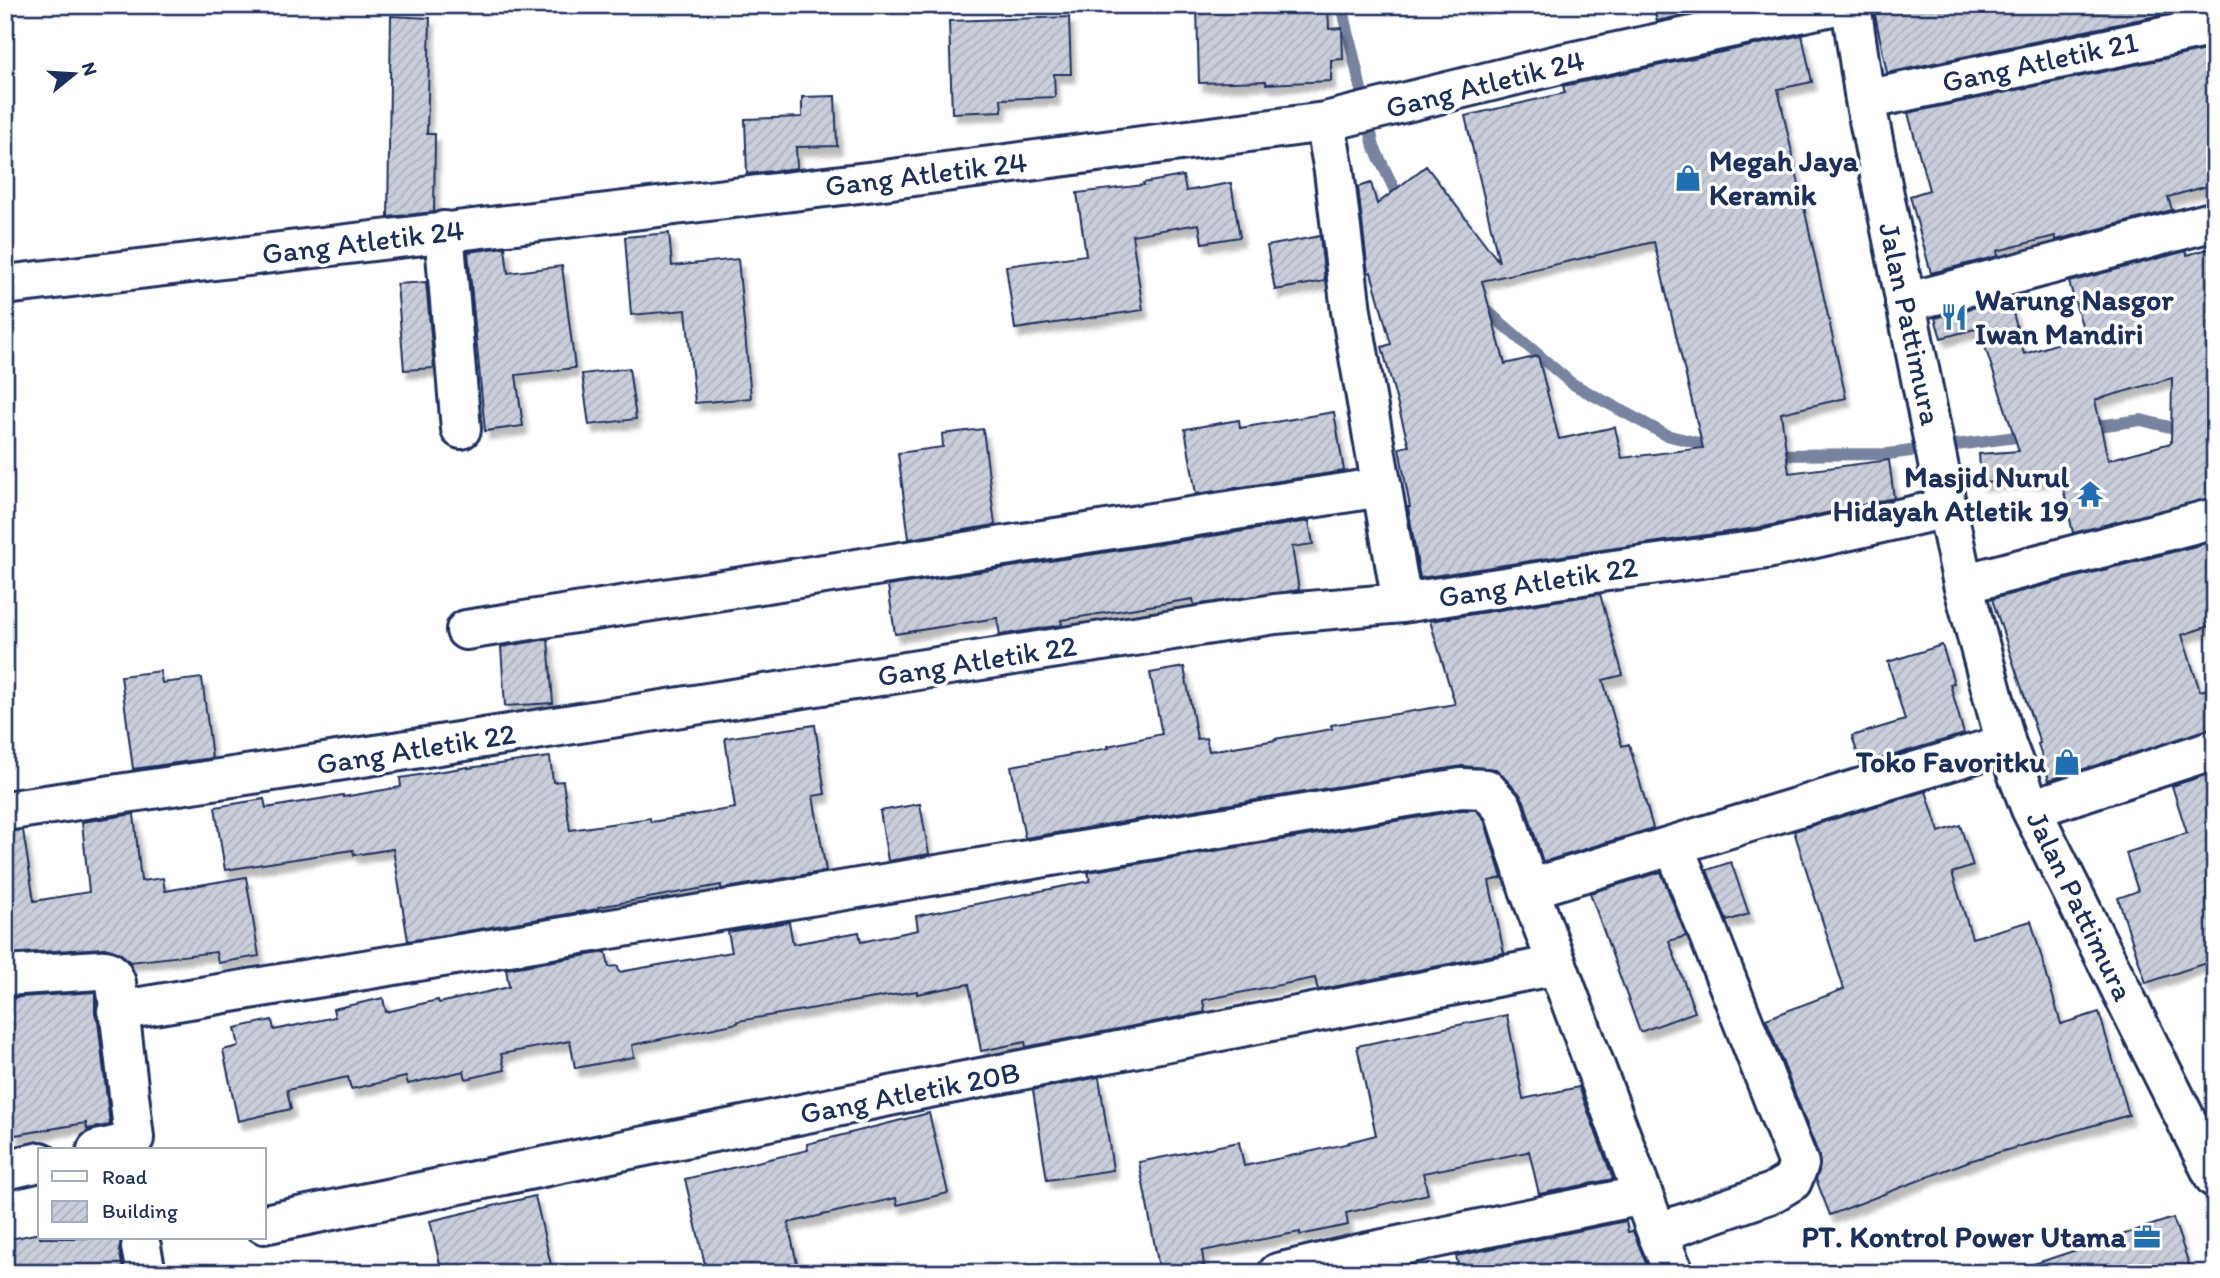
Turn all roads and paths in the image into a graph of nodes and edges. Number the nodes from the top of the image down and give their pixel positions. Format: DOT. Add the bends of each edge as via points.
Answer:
graph roads {
  1 [pos="1837,5"];
  2 [pos="1851,5"];
  3 [pos="2215,26"];
  4 [pos="1864,100"];
  5 [pos="1346,117"];
  6 [pos="2215,221"];
  7 [pos="444,231"];
  8 [pos="5,285"];
  9 [pos="1905,303"];
  10 [pos="461,429"];
  11 [pos="1382,487"];
  12 [pos="1947,508"];
  13 [pos="2215,518"];
  14 [pos="1963,584"];
  15 [pos="1402,603"];
  16 [pos="466,630"];
  17 [pos="2006,744"];
  18 [pos="2215,749"];
  19 [pos="2031,809"];
  20 [pos="5,811"];
  21 [pos="1674,846"];
  22 [pos="1529,889"];
  23 [pos="1558,965"];
  24 [pos="5,976"];
  25 [pos="117,1011"];
  26 [pos="106,1148"];
  27 [pos="38,1162"];
  28 [pos="5,1170"];
  29 [pos="2215,1178"];
  30 [pos="1643,1195"];
  31 [pos="266,1224"];
  32 [pos="1657,1233"];
  33 [pos="1278,1273"];
  34 [pos="1674,1273"];
  1 -- 5 [label="street, Gang Atletik 24" via="1561,64"];
  2 -- 4 [label="street, Jalan Pattimura"];
  3 -- 4 [label="street, Gang Atletik 21"];
  4 -- 9 [label="street, Jalan Pattimura"];
  5 -- 7 [label="street, Gang Atletik 24" via="884,180"];
  5 -- 11 [label="street" via="1334,171 1351,312"];
  6 -- 9 [label="street"];
  7 -- 8 [label="street, Gang Atletik 24"];
  7 -- 10 [label="street"];
  9 -- 12 [label="street, Jalan Pattimura"];
  11 -- 15 [label="street"];
  11 -- 16 [label="street"];
  12 -- 14 [label="street, Jalan Pattimura"];
  12 -- 15 [label="street, Gang Atletik 22" via="1767,549"];
  13 -- 14 [label="street"];
  14 -- 17 [label="street, Jalan Pattimura"];
  15 -- 20 [label="street, Gang Atletik 22" via="1275,614"];
  17 -- 19 [label="street, Jalan Pattimura"];
  17 -- 21 [label="street"];
  18 -- 19 [label="street"];
  19 -- 29 [label="street, Jalan Pattimura"];
  21 -- 22 [label="street"];
  21 -- 32 [label="street" via="1799,1164 1792,1181 1772,1193"];
  22 -- 23 [label="street"];
  22 -- 25 [label="street" via="1503,808 1486,789 1461,788"];
  23 -- 30 [label="street"];
  23 -- 31 [label="street, Gang Atletik 20B"];
  24 -- 25 [label="street" via="107,970 116,983"];
  25 -- 26 [label="street" via="134,1138"];
  27 -- 28 [label="street"];
  30 -- 32 [label="street"];
  30 -- 33 [label="street"];
  32 -- 34 [label="street"];
}
